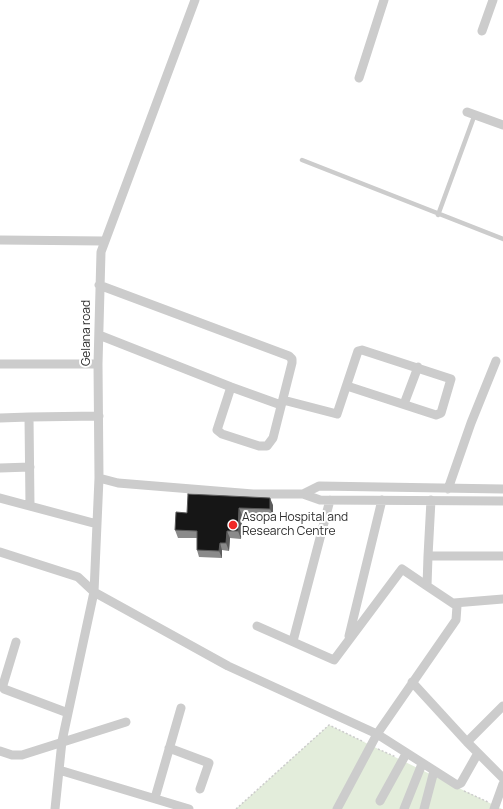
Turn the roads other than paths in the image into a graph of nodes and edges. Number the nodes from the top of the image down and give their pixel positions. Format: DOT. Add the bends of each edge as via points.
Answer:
graph roads {
  1 [pos="195,0"];
  2 [pos="384,0"];
  3 [pos="493,0"];
  4 [pos="482,31"];
  5 [pos="359,78"];
  6 [pos="471,113"];
  7 [pos="503,125"];
  8 [pos="302,160"];
  9 [pos="438,215"];
  10 [pos="503,239"];
  11 [pos="0,240"];
  12 [pos="104,241"];
  13 [pos="99,285"];
  14 [pos="99,335"];
  15 [pos="496,361"];
  16 [pos="0,364"];
  17 [pos="98,364"];
  18 [pos="418,367"];
  19 [pos="347,386"];
  20 [pos="232,388"];
  21 [pos="282,402"];
  22 [pos="404,404"];
  23 [pos="99,416"];
  24 [pos="29,417"];
  25 [pos="0,418"];
  26 [pos="30,467"];
  27 [pos="0,468"];
  28 [pos="100,478"];
  29 [pos="448,489"];
  30 [pos="503,489"];
  31 [pos="303,494"];
  32 [pos="0,498"];
  33 [pos="330,500"];
  34 [pos="382,500"];
  35 [pos="431,500"];
  36 [pos="503,501"];
  37 [pos="30,506"];
  38 [pos="97,524"];
  39 [pos="0,552"];
  40 [pos="428,556"];
  41 [pos="503,556"];
  42 [pos="427,586"];
  43 [pos="94,592"];
  44 [pos="503,599"];
  45 [pos="454,603"];
  46 [pos="257,626"];
  47 [pos="293,641"];
  48 [pos="347,641"];
  49 [pos="16,642"];
  50 [pos="412,682"];
  51 [pos="503,706"];
  52 [pos="181,708"];
  53 [pos="68,713"];
  54 [pos="126,722"];
  55 [pos="377,734"];
  56 [pos="62,741"];
  57 [pos="467,742"];
  58 [pos="169,748"];
  59 [pos="0,751"];
  60 [pos="478,753"];
  61 [pos="406,754"];
  62 [pos="422,764"];
  63 [pos="59,770"];
  64 [pos="434,772"];
  65 [pos="501,773"];
  66 [pos="503,784"];
  67 [pos="200,789"];
  68 [pos="155,798"];
  69 [pos="380,801"];
  70 [pos="55,809"];
  71 [pos="189,809"];
  72 [pos="338,809"];
  73 [pos="404,809"];
  74 [pos="424,809"];
  75 [pos="494,809"];
  1 -- 12 [label="street, Gelana road"];
  2 -- 5 [label="street"];
  3 -- 4 [label="street"];
  6 -- 7 [label="street"];
  6 -- 9 [label="lane"];
  8 -- 9 [label="lane"];
  9 -- 10 [label="lane"];
  11 -- 12 [label="street"];
  12 -- 13 [label="street, Gelana road" via="99,259"];
  13 -- 14 [label="street, Gelana road"];
  13 -- 21 [label="street" via="289,356 292,363"];
  14 -- 17 [label="street, Gelana road"];
  14 -- 20 [label="street"];
  15 -- 29 [label="street"];
  16 -- 17 [label="street"];
  17 -- 23 [label="street, Gelana road"];
  18 -- 19 [label="street" via="358,351"];
  18 -- 22 [label="street"];
  18 -- 22 [label="street" via="451,379 441,413 436,415"];
  19 -- 21 [label="street" via="337,414"];
  19 -- 22 [label="street"];
  20 -- 21 [label="street"];
  20 -- 21 [label="street" via="217,430 259,446 267,446 273,438"];
  23 -- 24 [label="street"];
  23 -- 28 [label="street, Gelana road"];
  24 -- 25 [label="street"];
  24 -- 26 [label="street"];
  26 -- 27 [label="street"];
  26 -- 37 [label="street"];
  28 -- 31 [label="street" via="118,483 253,494"];
  28 -- 38 [label="street, Gelana road"];
  29 -- 30 [label="street"];
  29 -- 31 [label="street" via="319,486"];
  31 -- 33 [label="street" via="311,498"];
  32 -- 37 [label="street"];
  33 -- 34 [label="street"];
  33 -- 47 [label="street"];
  34 -- 35 [label="street"];
  34 -- 48 [label="street"];
  35 -- 36 [label="street"];
  35 -- 40 [label="street"];
  37 -- 38 [label="street"];
  38 -- 43 [label="street, Gelana road"];
  39 -- 43 [label="street" via="72,574 84,581"];
  40 -- 41 [label="street"];
  40 -- 42 [label="street"];
  42 -- 45 [label="street"];
  42 -- 48 [label="street" via="402,569"];
  43 -- 53 [label="street, Gelana road"];
  43 -- 55 [label="street" via="228,666"];
  44 -- 45 [label="street"];
  45 -- 50 [label="street" via="457,606 456,620"];
  46 -- 47 [label="street"];
  47 -- 48 [label="street" via="334,660"];
  49 -- 53 [label="street" via="4,689"];
  50 -- 55 [label="street"];
  50 -- 57 [label="street"];
  51 -- 57 [label="street"];
  52 -- 58 [label="street"];
  53 -- 56 [label="street, Gelana road"];
  54 -- 56 [label="street"];
  55 -- 61 [label="street"];
  55 -- 72 [label="street"];
  56 -- 59 [label="street" via="22,754 12,755"];
  56 -- 63 [label="street, Gelana road"];
  57 -- 60 [label="street"];
  58 -- 67 [label="street" via="209,762"];
  58 -- 68 [label="street"];
  60 -- 64 [label="street" via="460,784 457,785"];
  60 -- 65 [label="street"];
  61 -- 62 [label="street"];
  61 -- 69 [label="street"];
  62 -- 64 [label="street"];
  62 -- 73 [label="street"];
  63 -- 68 [label="street"];
  63 -- 70 [label="street, Gelana road"];
  64 -- 74 [label="street"];
  66 -- 75 [label="street"];
  68 -- 71 [label="street"];
}
